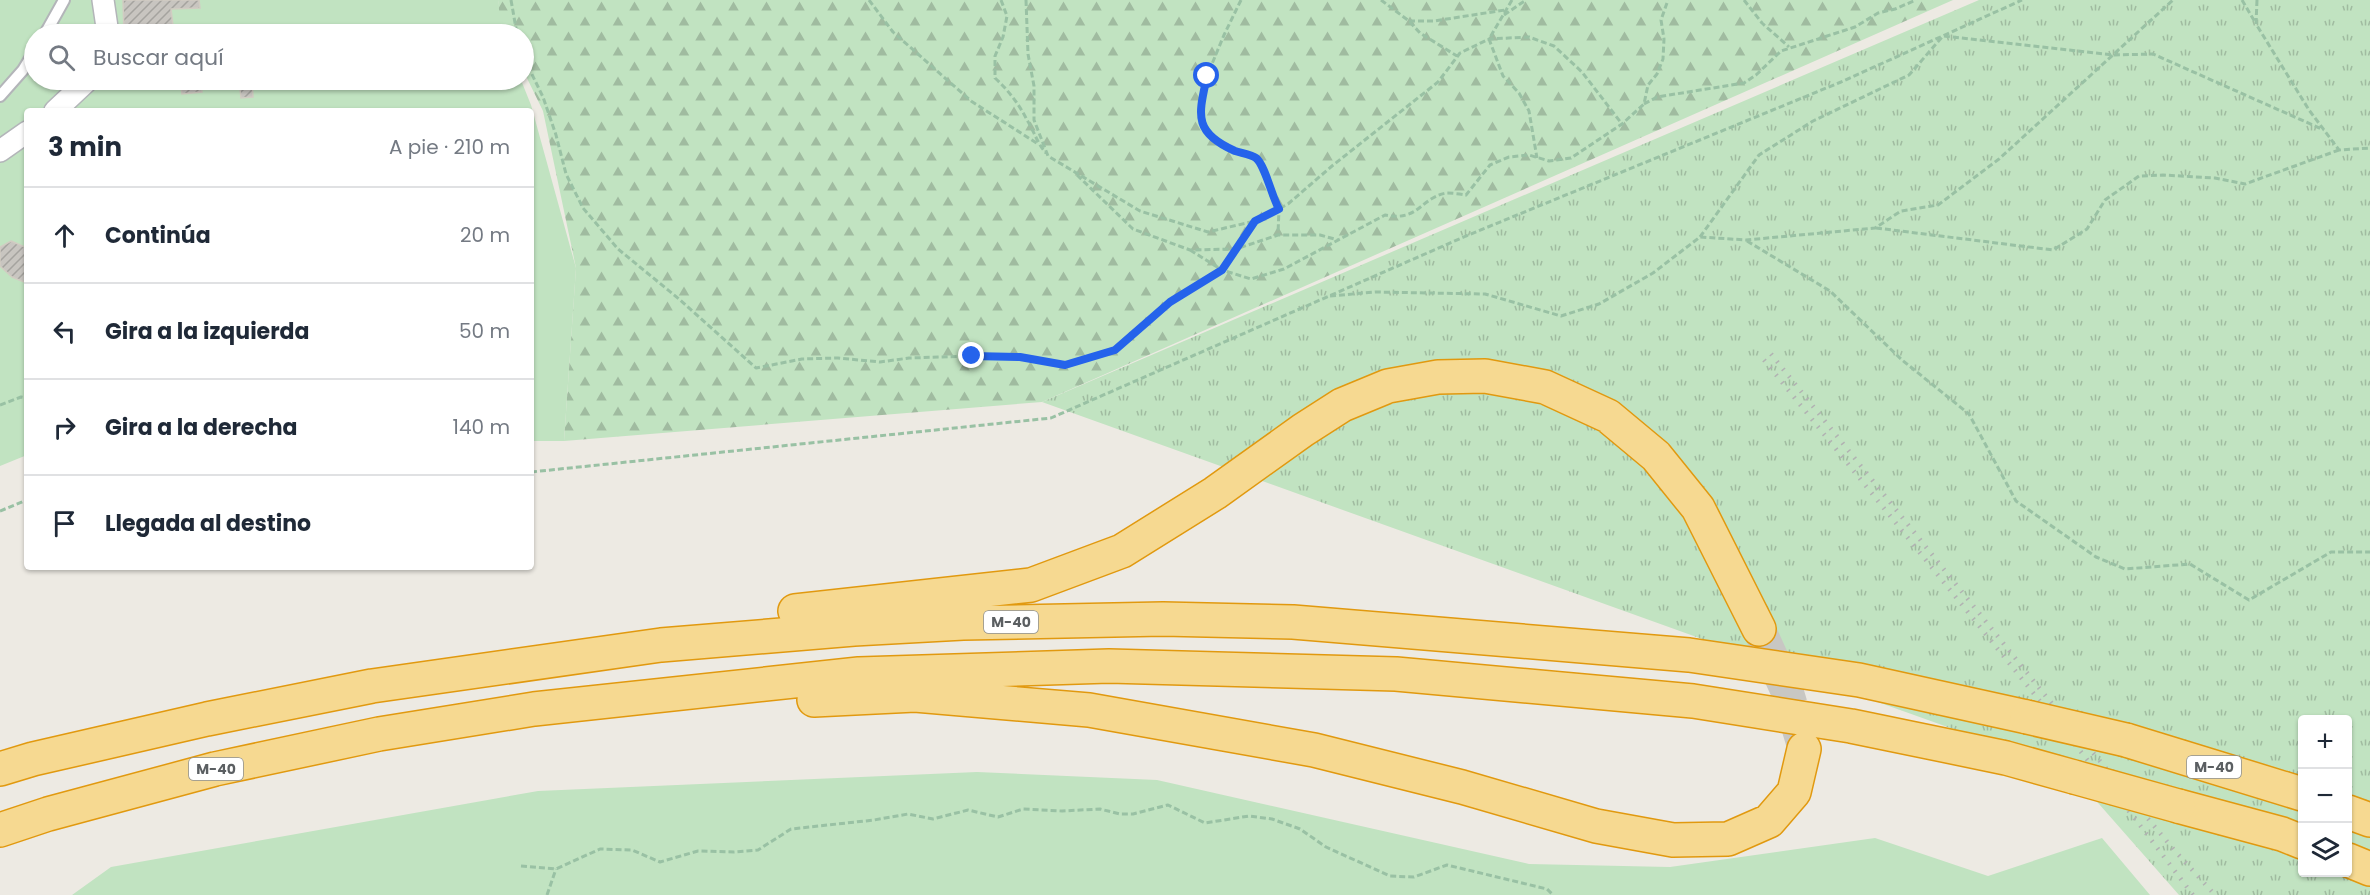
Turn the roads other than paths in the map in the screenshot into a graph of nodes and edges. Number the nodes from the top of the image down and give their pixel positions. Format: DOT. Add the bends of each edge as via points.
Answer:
graph roads {
  1 [pos="64,0"];
  2 [pos="103,0"];
  3 [pos="51,24"];
  4 [pos="107,24"];
  5 [pos="24,68"];
  6 [pos="77,90"];
  7 [pos="0,96"];
  8 [pos="58,108"];
  9 [pos="24,134"];
  10 [pos="0,152"];
  11 [pos="1759,629"];
  12 [pos="472,672"];
  13 [pos="534,709"];
  14 [pos="1804,749"];
  15 [pos="0,769"];
  16 [pos="2298,793"];
  17 [pos="2352,813"];
  18 [pos="2370,820"];
  19 [pos="0,830"];
  20 [pos="2298,840"];
  21 [pos="2352,862"];
  22 [pos="2370,869"];
  1 -- 3 [label="lane"];
  2 -- 4 [label="street"];
  5 -- 7 [label="lane"];
  6 -- 8 [label="street"];
  9 -- 10 [label="street"];
  11 -- 12 [label="highway" via="1698,508 1656,456 1608,416 1545,387 1485,376 1437,377 1388,386 1342,405 1215,493 1122,551 1031,585 671,623"];
  12 -- 15 [label="highway, M-40" via="372,686 207,719"];
  12 -- 16 [label="highway, M-40, bridge" via="661,645 854,629 1151,619 1293,622 1689,655 1859,680 2126,740"];
  13 -- 14 [label="highway" via="614,715 915,695 1089,710 1314,750 1462,786 1596,826 1673,840 1728,839 1769,821 1794,792"];
  13 -- 19 [label="highway, M-40" via="379,734 214,769"];
  13 -- 20 [label="highway, M-40, bridge" via="859,674 1109,666 1396,674 1693,701 1851,726 2006,758"];
  17 -- 18 [label="highway"];
  21 -- 22 [label="highway"];
}
